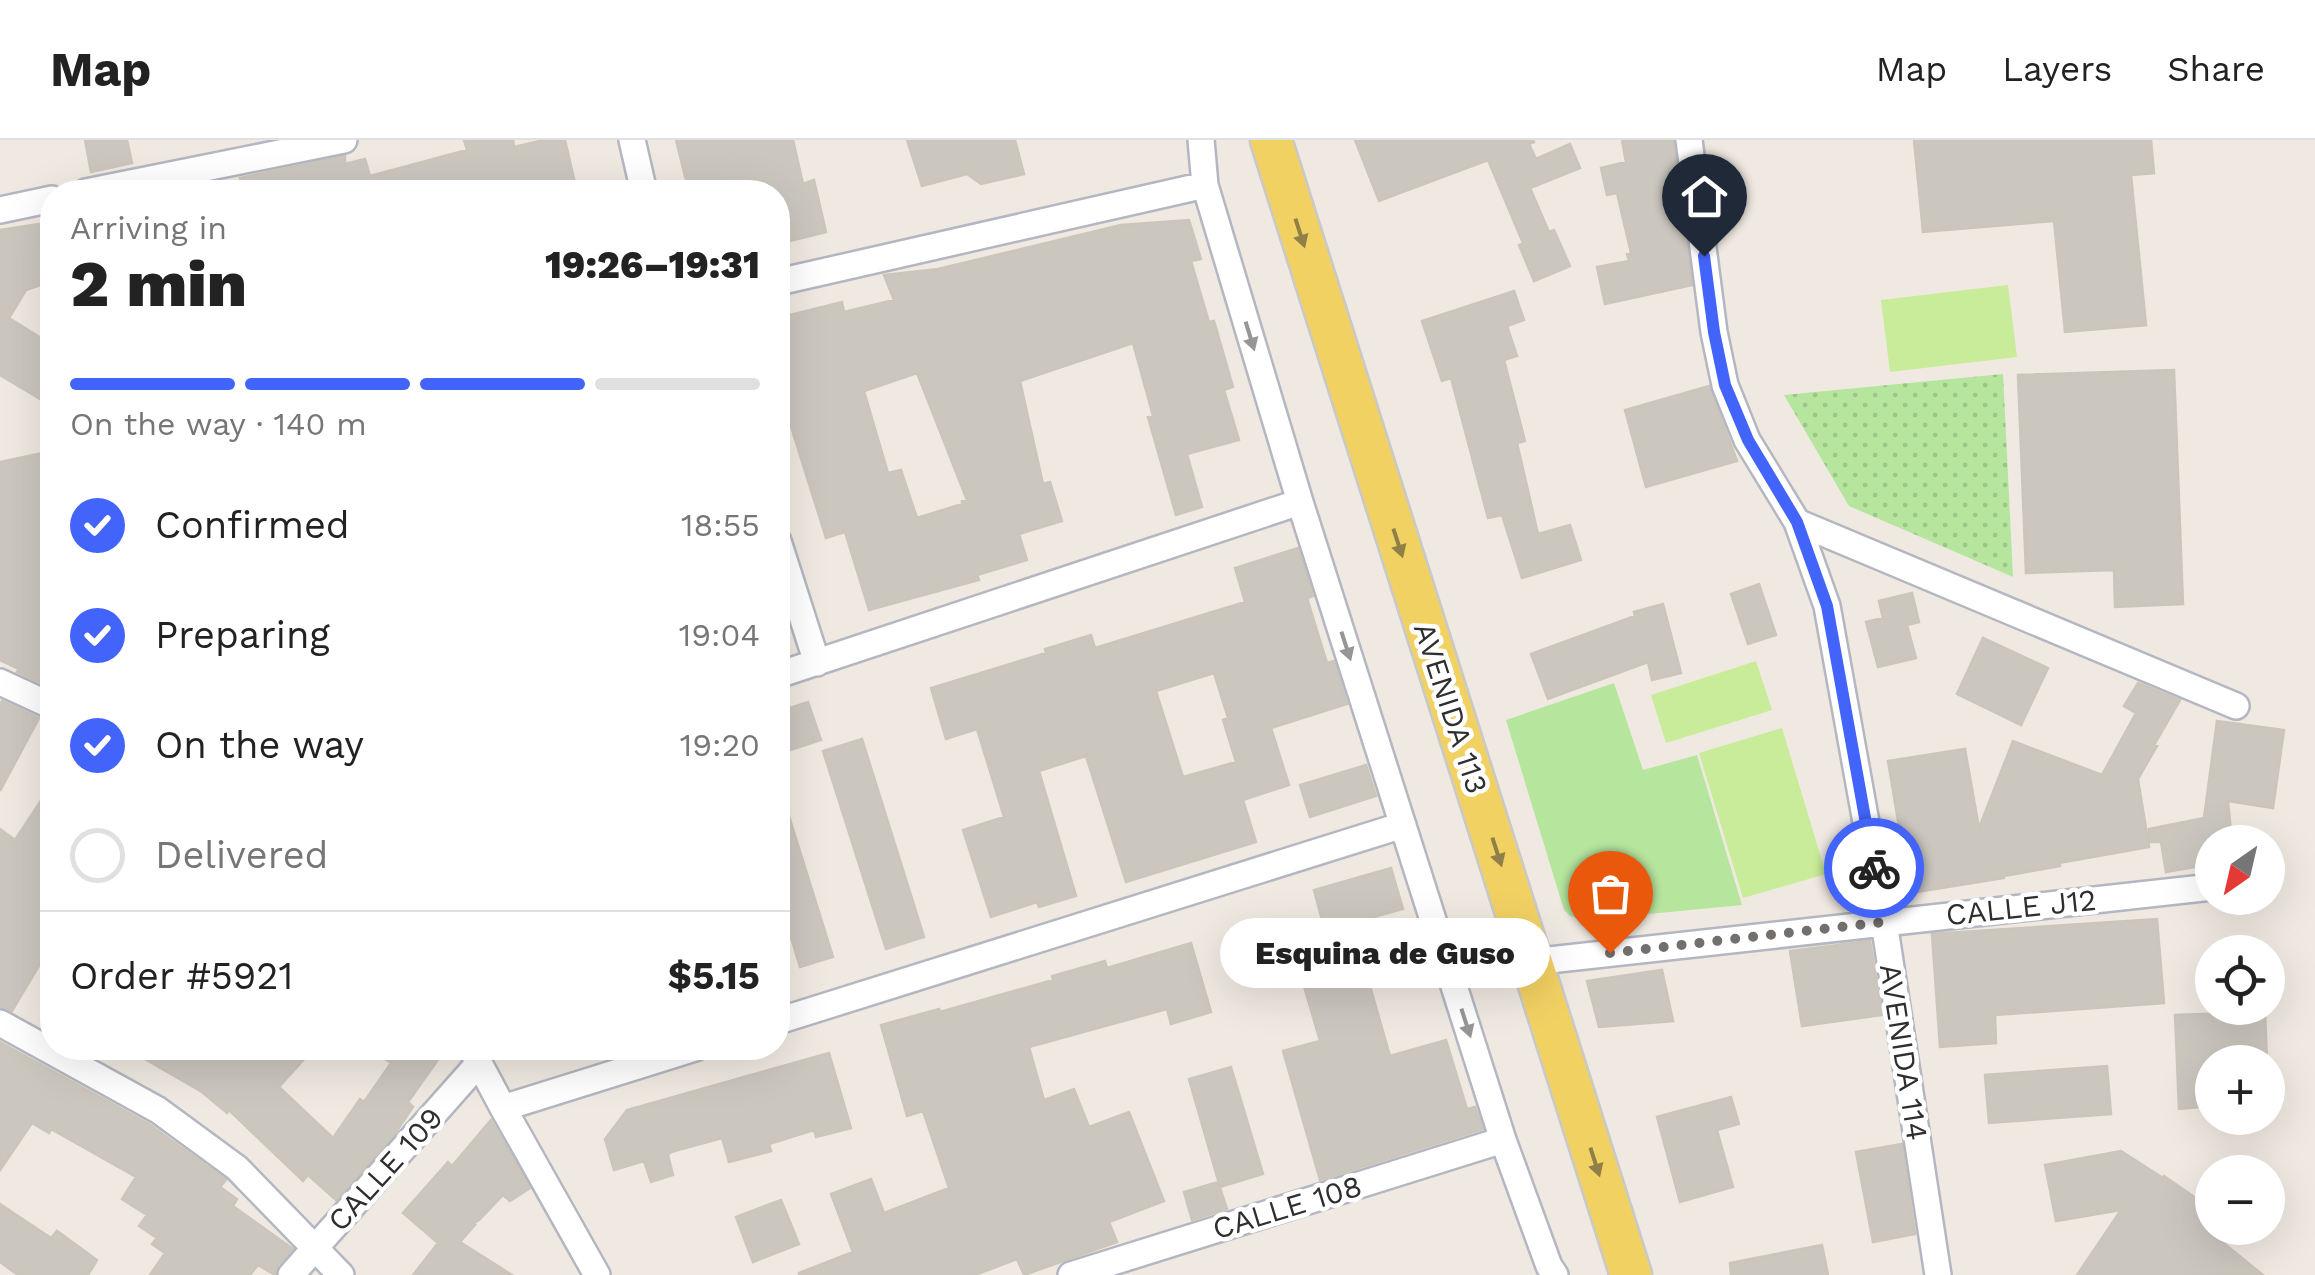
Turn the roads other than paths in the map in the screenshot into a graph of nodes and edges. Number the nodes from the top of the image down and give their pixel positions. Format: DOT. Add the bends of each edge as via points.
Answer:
graph roads {
  1 [pos="344,140"];
  2 [pos="632,140"];
  3 [pos="1201,140"];
  4 [pos="1271,140"];
  5 [pos="1690,140"];
  6 [pos="146,180"];
  7 [pos="641,180"];
  8 [pos="1204,185"];
  9 [pos="40,202"];
  10 [pos="0,210"];
  11 [pos="790,279"];
  12 [pos="1300,502"];
  13 [pos="1797,522"];
  14 [pos="790,578"];
  15 [pos="817,663"];
  16 [pos="790,671"];
  17 [pos="0,682"];
  18 [pos="40,700"];
  19 [pos="2236,706"];
  20 [pos="1403,824"];
  21 [pos="2195,889"];
  22 [pos="1884,922"];
  23 [pos="1532,962"];
  24 [pos="790,1018"];
  25 [pos="0,1023"];
  26 [pos="40,1045"];
  27 [pos="67,1060"];
  28 [pos="472,1060"];
  29 [pos="477,1060"];
  30 [pos="656,1060"];
  31 [pos="502,1108"];
  32 [pos="1503,1140"];
  33 [pos="315,1247"];
  34 [pos="587,1270"];
  35 [pos="1547,1272"];
  36 [pos="290,1275"];
  37 [pos="341,1275"];
  38 [pos="1071,1275"];
  39 [pos="1631,1275"];
  40 [pos="1938,1275"];
  1 -- 6 [label="street"];
  2 -- 7 [label="street"];
  3 -- 8 [label="street"];
  4 -- 23 [label="main road, AVENIDA 113, one-way"];
  5 -- 13 [label="street, AVENIDA 114" via="1725,385 1748,440"];
  8 -- 11 [label="street"];
  8 -- 12 [label="street, one-way"];
  9 -- 10 [label="street"];
  12 -- 15 [label="street"];
  12 -- 20 [label="street, one-way"];
  13 -- 19 [label="street"];
  13 -- 22 [label="street, AVENIDA 114" via="1827,606"];
  14 -- 15 [label="street"];
  15 -- 16 [label="street"];
  17 -- 18 [label="street"];
  20 -- 24 [label="street"];
  20 -- 32 [label="street, one-way"];
  21 -- 22 [label="street, CALLE J12"];
  22 -- 23 [label="street, CALLE J12"];
  22 -- 40 [label="street, AVENIDA 114"];
  23 -- 39 [label="main road, AVENIDA 113, one-way"];
  25 -- 26 [label="street"];
  27 -- 33 [label="street" via="158,1110 237,1168"];
  28 -- 33 [label="street, CALLE 109"];
  29 -- 31 [label="street"];
  30 -- 31 [label="street"];
  31 -- 34 [label="street"];
  32 -- 35 [label="street"];
  32 -- 38 [label="street, CALLE 108"];
  33 -- 36 [label="street, CALLE 109"];
  33 -- 37 [label="street"];
}
